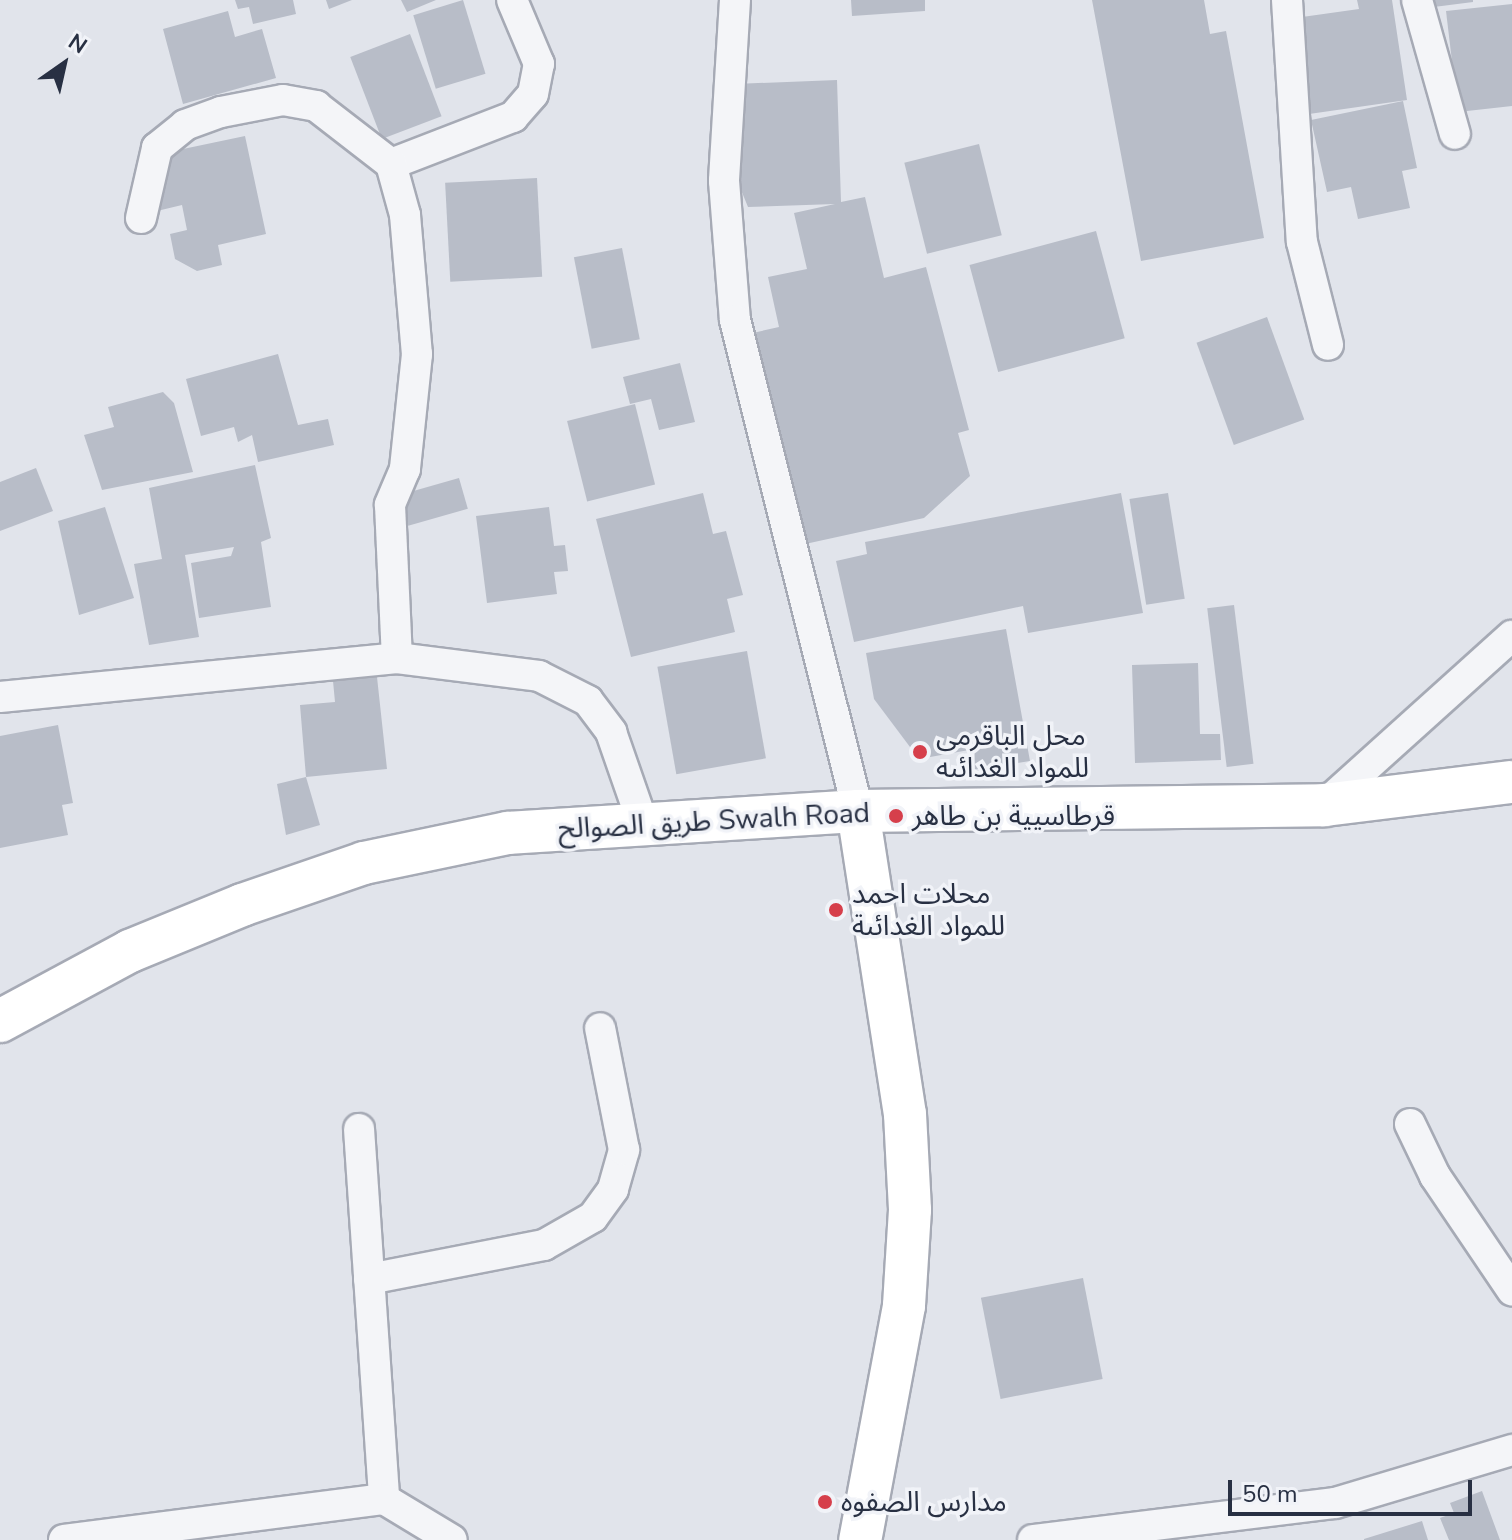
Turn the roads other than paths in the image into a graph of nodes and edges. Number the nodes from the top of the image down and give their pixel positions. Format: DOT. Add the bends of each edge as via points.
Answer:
graph roads {
  1 [pos="512,0"];
  2 [pos="735,0"];
  3 [pos="1287,0"];
  4 [pos="1417,0"];
  5 [pos="1455,134"];
  6 [pos="391,164"];
  7 [pos="141,218"];
  8 [pos="1328,345"];
  9 [pos="1512,636"];
  10 [pos="397,658"];
  11 [pos="0,697"];
  12 [pos="1512,782"];
  13 [pos="1324,805"];
  14 [pos="858,811"];
  15 [pos="643,824"];
  16 [pos="0,1021"];
  17 [pos="600,1028"];
  18 [pos="1410,1124"];
  19 [pos="359,1129"];
  20 [pos="369,1279"];
  21 [pos="1512,1290"];
  22 [pos="1512,1450"];
  23 [pos="384,1499"];
  24 [pos="64,1540"];
  25 [pos="452,1540"];
  26 [pos="860,1540"];
  27 [pos="1033,1540"];
  1 -- 6 [label="street" via="539,64 533,94 513,117"];
  2 -- 14 [label="street" via="724,181 735,320"];
  3 -- 8 [label="street" via="1302,242"];
  4 -- 5 [label="street"];
  6 -- 7 [label="street" via="316,106 283,100 221,112 185,125 157,148"];
  6 -- 10 [label="street" via="405,215 417,354 405,469 390,505"];
  9 -- 13 [label="street"];
  10 -- 11 [label="street"];
  10 -- 15 [label="street" via="539,676 588,701 611,732"];
  12 -- 13 [label="street, طريق الصوالح Swalh Road"];
  13 -- 14 [label="street, طريق الصوالح Swalh Road"];
  14 -- 15 [label="street, طريق الصوالح Swalh Road"];
  14 -- 26 [label="street" via="905,1114 910,1210 904,1306"];
  15 -- 16 [label="street, طريق الصوالح Swalh Road" via="508,833 364,863 130,951"];
  17 -- 20 [label="street" via="624,1150 613,1189 593,1217 544,1245"];
  18 -- 21 [label="street" via="1435,1176"];
  19 -- 20 [label="street"];
  20 -- 23 [label="street"];
  22 -- 27 [label="street" via="1335,1503"];
  23 -- 24 [label="street"];
  23 -- 25 [label="street"];
}
